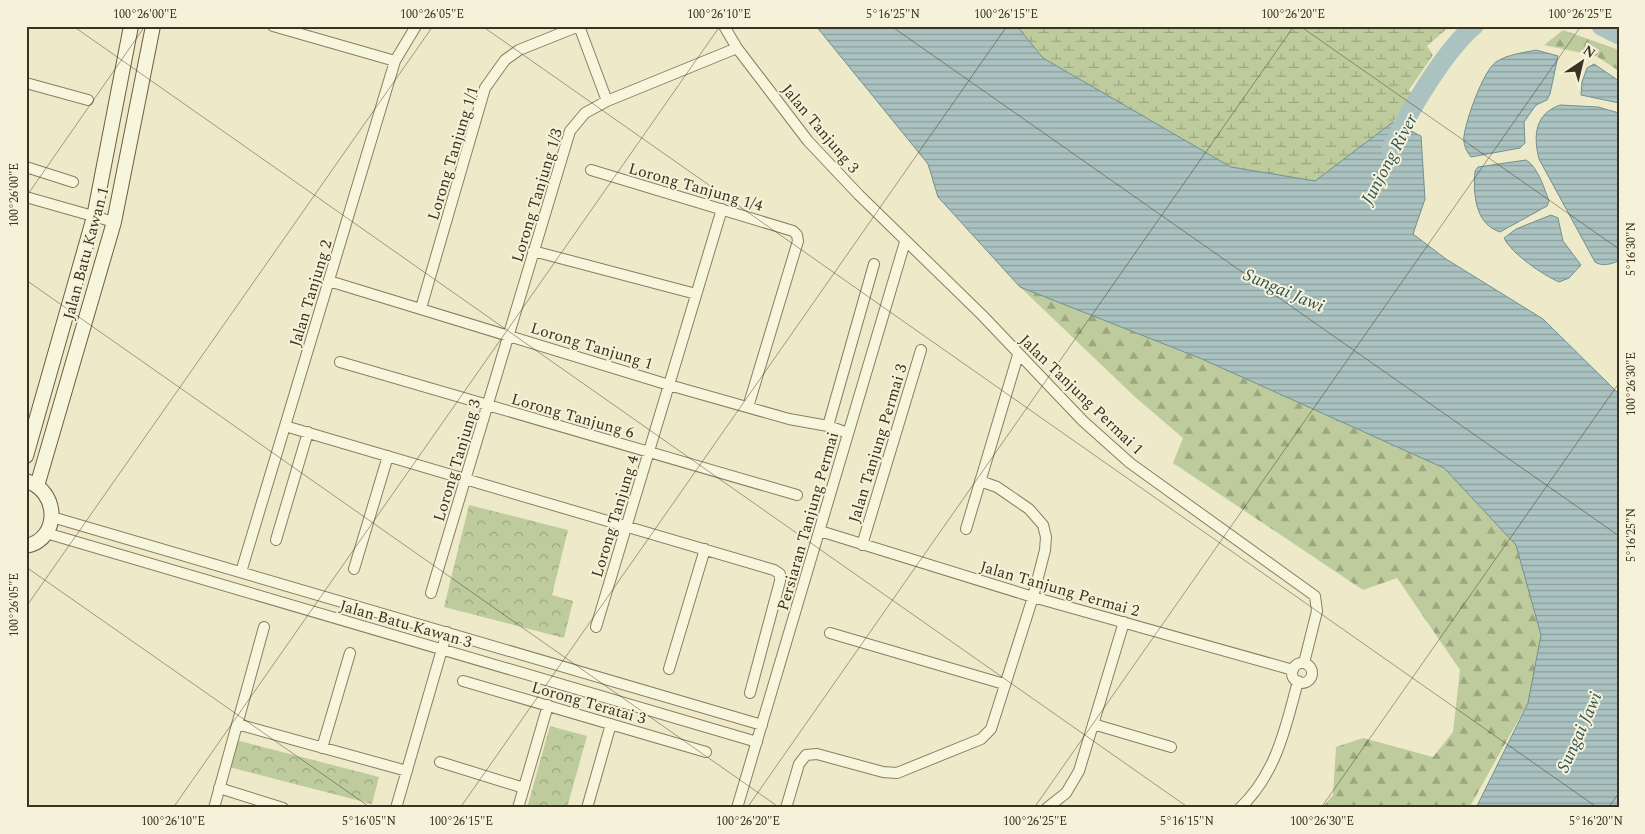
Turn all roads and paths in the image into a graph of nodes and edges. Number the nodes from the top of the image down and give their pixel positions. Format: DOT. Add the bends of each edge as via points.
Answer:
graph roads {
  1 [pos="132,26"];
  2 [pos="153,26"];
  3 [pos="273,26"];
  4 [pos="416,26"];
  5 [pos="579,26"];
  6 [pos="724,26"];
  7 [pos="737,48"];
  8 [pos="395,61"];
  9 [pos="26,83"];
  10 [pos="88,100"];
  11 [pos="606,101"];
  12 [pos="26,167"];
  13 [pos="591,170"];
  14 [pos="74,182"];
  15 [pos="26,197"];
  16 [pos="722,209"];
  17 [pos="94,218"];
  18 [pos="114,222"];
  19 [pos="905,242"];
  20 [pos="533,251"];
  21 [pos="874,264"];
  22 [pos="329,281"];
  23 [pos="696,294"];
  24 [pos="421,308"];
  25 [pos="509,334"];
  26 [pos="921,350"];
  27 [pos="1018,355"];
  28 [pos="340,362"];
  29 [pos="669,385"];
  30 [pos="487,405"];
  31 [pos="748,407"];
  32 [pos="285,426"];
  33 [pos="828,426"];
  34 [pos="308,432"];
  35 [pos="848,433"];
  36 [pos="648,452"];
  37 [pos="26,456"];
  38 [pos="388,456"];
  39 [pos="466,478"];
  40 [pos="980,481"];
  41 [pos="32,483"];
  42 [pos="798,495"];
  43 [pos="52,517"];
  44 [pos="626,525"];
  45 [pos="966,529"];
  46 [pos="820,531"];
  47 [pos="46,533"];
  48 [pos="276,540"];
  49 [pos="862,545"];
  50 [pos="26,546"];
  51 [pos="705,548"];
  52 [pos="354,568"];
  53 [pos="241,572"];
  54 [pos="431,594"];
  55 [pos="1033,597"];
  56 [pos="1124,622"];
  57 [pos="264,627"];
  58 [pos="596,627"];
  59 [pos="447,632"];
  60 [pos="830,633"];
  61 [pos="442,649"];
  62 [pos="350,653"];
  63 [pos="1304,663"];
  64 [pos="669,669"];
  65 [pos="1293,670"];
  66 [pos="463,681"];
  67 [pos="1298,682"];
  68 [pos="1004,684"];
  69 [pos="750,693"];
  70 [pos="548,705"];
  71 [pos="237,724"];
  72 [pos="611,724"];
  73 [pos="1093,724"];
  74 [pos="762,725"];
  75 [pos="757,742"];
  76 [pos="1171,747"];
  77 [pos="322,748"];
  78 [pos="706,752"];
  79 [pos="440,762"];
  80 [pos="406,770"];
  81 [pos="219,788"];
  82 [pos="524,788"];
  83 [pos="214,808"];
  84 [pos="283,808"];
  85 [pos="396,808"];
  86 [pos="518,808"];
  87 [pos="587,808"];
  88 [pos="737,808"];
  89 [pos="786,808"];
  90 [pos="1047,808"];
  91 [pos="1240,808"];
  1 -- 17 [label="street, Jalan Batu Kawan 1"];
  2 -- 18 [label="street, Jalan Batu Kawan 1"];
  3 -- 8 [label="street"];
  4 -- 8 [label="street, Jalan Tanjung 2"];
  5 -- 11 [label="street"];
  5 -- 24 [label="street, Lorong Tanjung 1/1" via="519,50 505,60 485,88"];
  6 -- 7 [label="street, Jalan Tanjung 3"];
  7 -- 11 [label="street, Lorong Tanjung 1/3"];
  7 -- 19 [label="street, Jalan Tanjung 3" via="808,141"];
  8 -- 22 [label="street, Jalan Tanjung 2"];
  9 -- 10 [label="street"];
  11 -- 20 [label="street, Lorong Tanjung 1/3" via="585,113 570,132"];
  12 -- 14 [label="street"];
  13 -- 16 [label="street, Lorong Tanjung 1/4"];
  15 -- 17 [label="street"];
  16 -- 23 [label="street, Lorong Tanjung 4"];
  16 -- 31 [label="street, Lorong Tanjung 1/4" via="793,231 798,241"];
  17 -- 18 [label="street"];
  17 -- 37 [label="street, Jalan Batu Kawan 1"];
  18 -- 41 [label="street, Jalan Batu Kawan 1"];
  19 -- 27 [label="street, Jalan Tanjung Permai 1" via="982,315"];
  19 -- 35 [label="street, Persiaran Tanjung Permai"];
  20 -- 23 [label="street"];
  20 -- 25 [label="street, Lorong Tanjung 1/3"];
  21 -- 33 [label="street"];
  22 -- 24 [label="street, Lorong Tanjung 1"];
  22 -- 32 [label="street, Jalan Tanjung 2"];
  23 -- 29 [label="street, Lorong Tanjung 4"];
  24 -- 25 [label="street, Lorong Tanjung 1"];
  25 -- 29 [label="street, Lorong Tanjung 1"];
  25 -- 30 [label="street, Lorong Tanjung 3"];
  26 -- 49 [label="street, Jalan Tanjung Permai 3"];
  27 -- 40 [label="street"];
  27 -- 63 [label="street, Jalan Tanjung Permai 1" via="1130,463 1315,596 1318,602"];
  28 -- 30 [label="street, Lorong Tanjung 6"];
  29 -- 31 [label="street, Lorong Tanjung 1"];
  29 -- 36 [label="street, Lorong Tanjung 4"];
  30 -- 36 [label="street, Lorong Tanjung 6"];
  30 -- 39 [label="street, Lorong Tanjung 3"];
  31 -- 33 [label="street, Lorong Tanjung 1"];
  32 -- 34 [label="street"];
  32 -- 53 [label="street, Jalan Tanjung 2"];
  33 -- 35 [label="street, Lorong Tanjung 1"];
  34 -- 38 [label="street"];
  34 -- 48 [label="street"];
  35 -- 46 [label="street, Persiaran Tanjung Permai"];
  36 -- 42 [label="street, Lorong Tanjung 6"];
  36 -- 44 [label="street, Lorong Tanjung 4"];
  38 -- 39 [label="street"];
  38 -- 52 [label="street"];
  39 -- 44 [label="street"];
  39 -- 54 [label="street, Lorong Tanjung 3"];
  40 -- 45 [label="street"];
  40 -- 55 [label="street" via="1014,498 1043,525 1045,550"];
  41 -- 43 [label="street" via="49,499"];
  43 -- 47 [label="street"];
  43 -- 53 [label="street, Jalan Batu Kawan 3"];
  44 -- 51 [label="street"];
  44 -- 58 [label="street, Lorong Tanjung 4"];
  46 -- 49 [label="street, Jalan Tanjung Permai 2"];
  46 -- 74 [label="street, Persiaran Tanjung Permai"];
  47 -- 50 [label="street"];
  47 -- 61 [label="street, Jalan Batu Kawan 3"];
  49 -- 55 [label="street, Jalan Tanjung Permai 2"];
  51 -- 64 [label="street"];
  51 -- 69 [label="street" via="780,574"];
  53 -- 59 [label="street, Jalan Batu Kawan 3"];
  55 -- 56 [label="street, Jalan Tanjung Permai 2"];
  55 -- 68 [label="street"];
  56 -- 65 [label="street, Jalan Tanjung Permai 2"];
  56 -- 73 [label="street"];
  57 -- 71 [label="street"];
  59 -- 61 [label="street"];
  59 -- 74 [label="street, Jalan Batu Kawan 3"];
  60 -- 68 [label="street"];
  61 -- 75 [label="street, Jalan Batu Kawan 3"];
  61 -- 80 [label="street"];
  62 -- 77 [label="street"];
  63 -- 65 [label="street" via="1297,664"];
  63 -- 67 [label="street" via="1310,666 1312,676 1308,681"];
  65 -- 67 [label="street" via="1293,677"];
  66 -- 70 [label="street, Lorong Teratai 3"];
  67 -- 91 [label="street" via="1268,774"];
  68 -- 89 [label="street" via="991,729 981,739 897,773 817,754 806,755 799,764"];
  70 -- 72 [label="street, Lorong Teratai 3"];
  70 -- 82 [label="street"];
  71 -- 77 [label="street"];
  71 -- 81 [label="street"];
  72 -- 78 [label="street, Lorong Teratai 3"];
  72 -- 87 [label="street"];
  73 -- 76 [label="street"];
  73 -- 90 [label="street" via="1073,784"];
  74 -- 75 [label="street, Persiaran Tanjung Permai"];
  75 -- 88 [label="street, Persiaran Tanjung Permai"];
  77 -- 80 [label="street"];
  79 -- 82 [label="street"];
  80 -- 85 [label="street"];
  81 -- 83 [label="street"];
  81 -- 84 [label="street"];
  82 -- 86 [label="street"];
}
